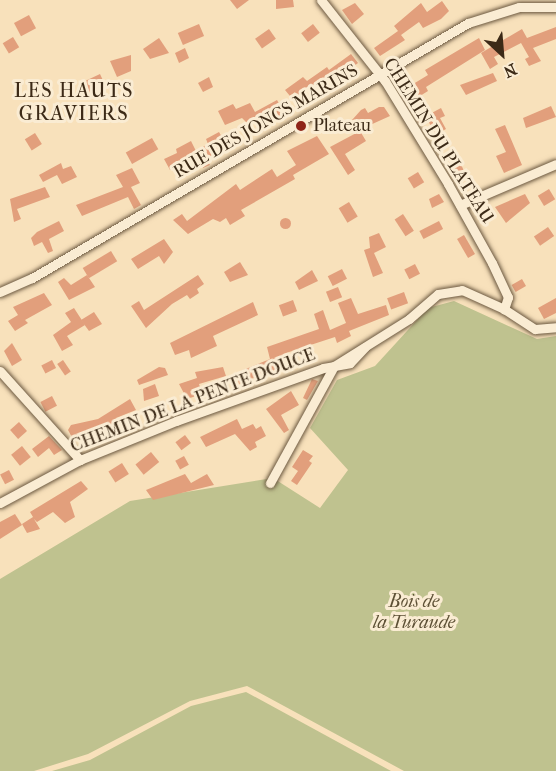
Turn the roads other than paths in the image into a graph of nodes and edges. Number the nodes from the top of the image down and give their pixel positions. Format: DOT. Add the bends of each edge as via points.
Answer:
graph roads {
  1 [pos="321,0"];
  2 [pos="556,7"];
  3 [pos="380,74"];
  4 [pos="556,164"];
  5 [pos="460,205"];
  6 [pos="0,292"];
  7 [pos="504,309"];
  8 [pos="556,327"];
  9 [pos="334,366"];
  10 [pos="0,371"];
  11 [pos="80,460"];
  12 [pos="270,483"];
  13 [pos="0,503"];
  1 -- 3 [label="street, CHEMIN DU PLATEAU"];
  2 -- 3 [label="street, RUE DES JONCS MARINS" via="519,7 468,23"];
  3 -- 5 [label="street, CHEMIN DU PLATEAU"];
  3 -- 6 [label="street, RUE DES JONCS MARINS" via="32,278"];
  4 -- 5 [label="street"];
  5 -- 7 [label="street, CHEMIN DU PLATEAU" via="508,297"];
  7 -- 8 [label="street, CHEMIN DE LA PENTE DOUCE" via="535,329"];
  7 -- 9 [label="street, CHEMIN DE LA PENTE DOUCE" via="462,290 443,292"];
  9 -- 11 [label="street, CHEMIN DE LA PENTE DOUCE" via="176,421"];
  9 -- 12 [label="street"];
  10 -- 11 [label="street"];
  11 -- 13 [label="street, CHEMIN DE LA PENTE DOUCE"];
}
